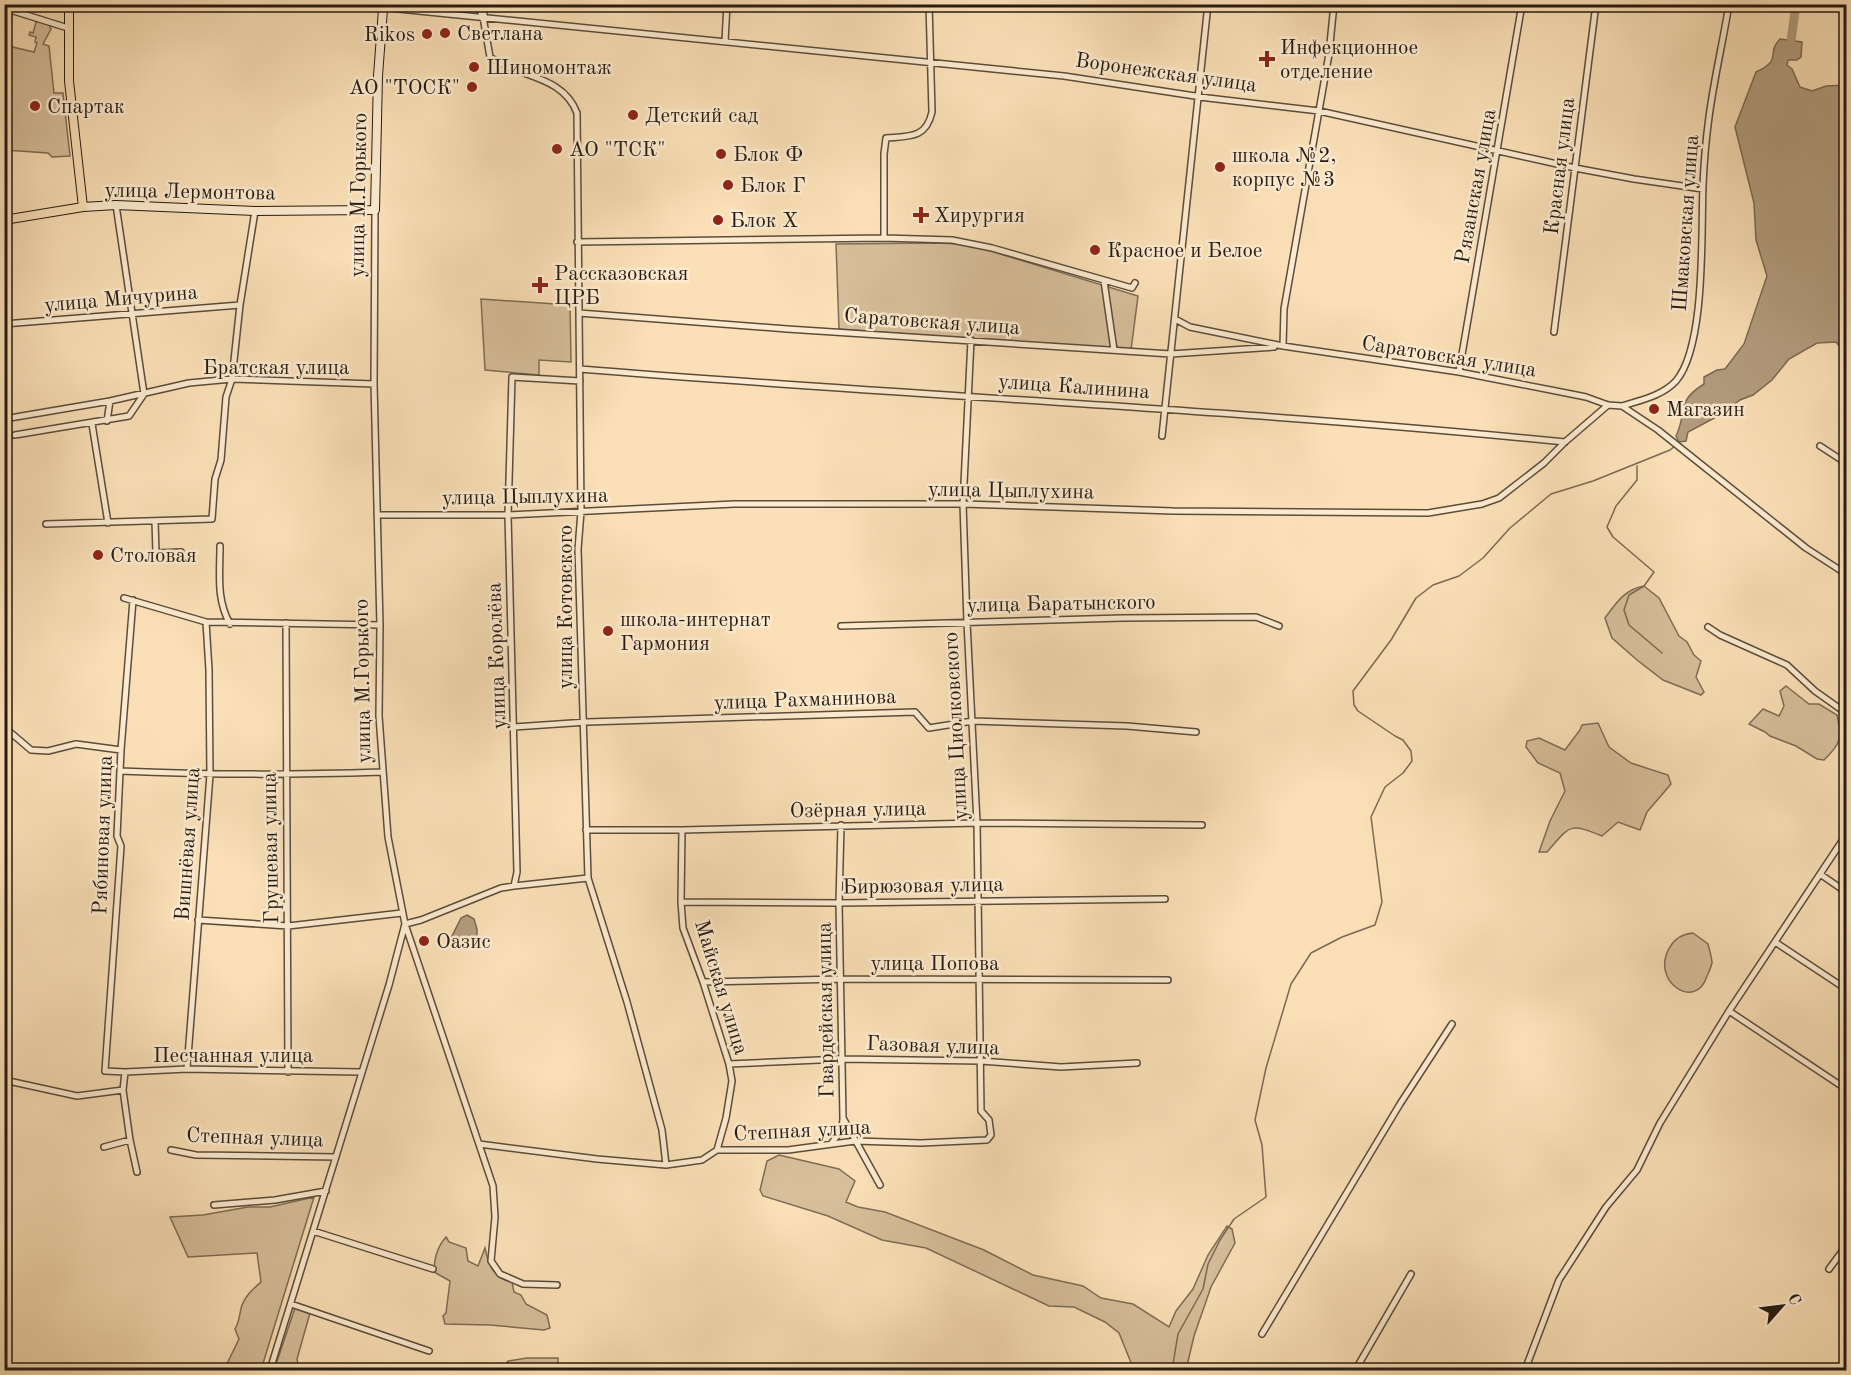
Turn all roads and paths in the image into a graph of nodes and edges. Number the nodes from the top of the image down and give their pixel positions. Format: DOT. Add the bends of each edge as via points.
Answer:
graph roads {
  1 [pos="69,4"];
  2 [pos="349,4"];
  3 [pos="481,4"];
  4 [pos="727,4"];
  5 [pos="929,4"];
  6 [pos="1208,4"];
  7 [pos="1334,4"];
  8 [pos="1522,4"];
  9 [pos="1596,4"];
  10 [pos="1729,4"];
  11 [pos="4,8"];
  12 [pos="383,9"];
  13 [pos="483,18"];
  14 [pos="68,28"];
  15 [pos="725,41"];
  16 [pos="932,63"];
  17 [pos="1197,95"];
  18 [pos="1319,111"];
  19 [pos="1497,150"];
  20 [pos="1575,168"];
  21 [pos="1703,189"];
  22 [pos="116,205"];
  23 [pos="83,207"];
  24 [pos="375,210"];
  25 [pos="255,211"];
  26 [pos="4,220"];
  27 [pos="884,238"];
  28 [pos="578,242"];
  29 [pos="1104,281"];
  30 [pos="1135,283"];
  31 [pos="240,305"];
  32 [pos="130,313"];
  33 [pos="579,313"];
  34 [pos="1174,319"];
  35 [pos="4,324"];
  36 [pos="1554,332"];
  37 [pos="971,340"];
  38 [pos="1283,346"];
  39 [pos="1114,350"];
  40 [pos="1172,354"];
  41 [pos="580,369"];
  42 [pos="1460,372"];
  43 [pos="232,379"];
  44 [pos="580,381"];
  45 [pos="374,384"];
  46 [pos="144,394"];
  47 [pos="968,395"];
  48 [pos="110,401"];
  49 [pos="1608,405"];
  50 [pos="1623,406"];
  51 [pos="1165,409"];
  52 [pos="4,418"];
  53 [pos="107,421"];
  54 [pos="92,424"];
  55 [pos="15,435"];
  56 [pos="1162,436"];
  57 [pos="1565,442"];
  58 [pos="1820,446"];
  59 [pos="1846,463"];
  60 [pos="963,504"];
  61 [pos="581,512"];
  62 [pos="377,515"];
  63 [pos="508,515"];
  64 [pos="155,521"];
  65 [pos="108,523"];
  66 [pos="46,524"];
  67 [pos="220,546"];
  68 [pos="181,552"];
  69 [pos="1846,574"];
  70 [pos="124,598"];
  71 [pos="133,600"];
  72 [pos="206,622"];
  73 [pos="967,622"];
  74 [pos="286,623"];
  75 [pos="230,624"];
  76 [pos="380,625"];
  77 [pos="841,626"];
  78 [pos="1279,626"];
  79 [pos="1708,627"];
  80 [pos="1846,713"];
  81 [pos="973,721"];
  82 [pos="582,722"];
  83 [pos="4,727"];
  84 [pos="514,727"];
  85 [pos="1196,732"];
  86 [pos="121,750"];
  87 [pos="120,771"];
  88 [pos="381,772"];
  89 [pos="210,775"];
  90 [pos="286,776"];
  91 [pos="977,823"];
  92 [pos="841,825"];
  93 [pos="1202,825"];
  94 [pos="586,830"];
  95 [pos="682,830"];
  96 [pos="1846,835"];
  97 [pos="1820,874"];
  98 [pos="588,878"];
  99 [pos="514,886"];
  100 [pos="1846,892"];
  101 [pos="1165,899"];
  102 [pos="977,900"];
  103 [pos="681,902"];
  104 [pos="839,903"];
  105 [pos="402,913"];
  106 [pos="198,920"];
  107 [pos="405,924"];
  108 [pos="288,926"];
  109 [pos="1775,942"];
  110 [pos="842,979"];
  111 [pos="978,980"];
  112 [pos="1168,980"];
  113 [pos="703,982"];
  114 [pos="1846,989"];
  115 [pos="1729,1011"];
  116 [pos="1452,1024"];
  117 [pos="842,1059"];
  118 [pos="981,1061"];
  119 [pos="729,1064"];
  120 [pos="1137,1064"];
  121 [pos="187,1069"];
  122 [pos="105,1071"];
  123 [pos="288,1071"];
  124 [pos="125,1072"];
  125 [pos="361,1072"];
  126 [pos="4,1080"];
  127 [pos="1846,1089"];
  128 [pos="123,1090"];
  129 [pos="843,1118"];
  130 [pos="130,1140"];
  131 [pos="987,1140"];
  132 [pos="855,1141"];
  133 [pos="479,1144"];
  134 [pos="831,1144"];
  135 [pos="104,1147"];
  136 [pos="171,1150"];
  137 [pos="717,1150"];
  138 [pos="336,1157"];
  139 [pos="666,1165"];
  140 [pos="137,1172"];
  141 [pos="880,1185"];
  142 [pos="326,1191"];
  143 [pos="214,1205"];
  144 [pos="314,1231"];
  145 [pos="1846,1246"];
  146 [pos="433,1269"];
  147 [pos="1829,1269"];
  148 [pos="1411,1274"];
  149 [pos="557,1285"];
  150 [pos="291,1304"];
  151 [pos="1262,1334"];
  152 [pos="429,1351"];
  153 [pos="1356,1369"];
  154 [pos="270,1371"];
  155 [pos="1524,1371"];
  1 -- 14 [label="main road"];
  2 -- 12 [label="street, Воронежская улица"];
  3 -- 13 [label="street"];
  4 -- 15 [label="street"];
  5 -- 16 [label="street"];
  6 -- 17 [label="street"];
  7 -- 18 [label="street"];
  8 -- 19 [label="street, Рязанская улица"];
  9 -- 20 [label="street, Красная улица"];
  10 -- 21 [label="street, Шмаковская улица" via="1709,115"];
  11 -- 14 [label="street"];
  12 -- 13 [label="street, Воронежская улица"];
  12 -- 24 [label="street, улица М.Горького"];
  13 -- 15 [label="street, Воронежская улица"];
  13 -- 28 [label="street, улица Котовского" via="490,57 552,84 570,97 574,105 578,125"];
  14 -- 23 [label="main road" via="69,81"];
  15 -- 16 [label="street, Воронежская улица"];
  16 -- 17 [label="street, Воронежская улица"];
  16 -- 27 [label="street" via="932,112 928,125 917,134 886,138"];
  17 -- 18 [label="street, Воронежская улица"];
  17 -- 34 [label="street"];
  18 -- 19 [label="street, Воронежская улица"];
  18 -- 38 [label="street" via="1284,309"];
  19 -- 20 [label="street, Воронежская улица"];
  19 -- 42 [label="street, Рязанская улица"];
  20 -- 21 [label="street, Воронежская улица"];
  20 -- 36 [label="street, Красная улица"];
  21 -- 50 [label="street, Шмаковская улица" via="1700,282 1694,337 1687,361 1676,381 1660,393"];
  22 -- 23 [label="street, улица Лермонтова"];
  22 -- 25 [label="street, улица Лермонтова"];
  22 -- 32 [label="street"];
  23 -- 26 [label="main road, улица Лермонтова"];
  24 -- 25 [label="street, улица Лермонтова"];
  24 -- 45 [label="street, улица М.Горького"];
  25 -- 31 [label="street"];
  27 -- 28 [label="street"];
  27 -- 29 [label="street" via="975,243"];
  28 -- 33 [label="street, улица Котовского"];
  29 -- 30 [label="street" via="1132,288"];
  29 -- 39 [label="street"];
  31 -- 32 [label="street, улица Мичурина"];
  31 -- 43 [label="street"];
  32 -- 35 [label="street, улица Мичурина"];
  32 -- 46 [label="street"];
  33 -- 37 [label="street, Саратовская улица"];
  33 -- 41 [label="street, улица Котовского"];
  34 -- 38 [label="street, Саратовская улица" via="1190,327"];
  34 -- 40 [label="street"];
  37 -- 39 [label="street, Саратовская улица"];
  37 -- 47 [label="street, улица Циолковского"];
  38 -- 40 [label="street, Саратовская улица"];
  38 -- 42 [label="street, Саратовская улица"];
  39 -- 40 [label="street, Саратовская улица"];
  40 -- 51 [label="street"];
  41 -- 44 [label="street, улица Котовского"];
  41 -- 47 [label="street, улица Калинина"];
  42 -- 49 [label="street, Саратовская улица" via="1586,397"];
  43 -- 45 [label="street, Братская улица"];
  43 -- 46 [label="street, Братская улица" via="189,383"];
  43 -- 64 [label="street" via="226,397 212,519"];
  44 -- 61 [label="street, улица Котовского"];
  44 -- 63 [label="street, улица Королёва" via="512,377"];
  45 -- 62 [label="street, улица М.Горького"];
  46 -- 48 [label="street, Братская улица"];
  46 -- 53 [label="street" via="129,416"];
  47 -- 51 [label="street, улица Калинина"];
  47 -- 60 [label="street, улица Циолковского"];
  48 -- 52 [label="street, Братская улица"];
  48 -- 53 [label="street"];
  49 -- 50 [label="street, Саратовская улица"];
  49 -- 57 [label="street, улица Цыплухина"];
  50 -- 69 [label="street" via="1806,548"];
  51 -- 56 [label="street"];
  51 -- 57 [label="street, улица Калинина"];
  53 -- 54 [label="street"];
  54 -- 55 [label="street"];
  54 -- 65 [label="street"];
  57 -- 60 [label="street, улица Цыплухина" via="1499,498 1428,513"];
  58 -- 59 [label="street"];
  60 -- 61 [label="street, улица Цыплухина" via="734,504"];
  60 -- 73 [label="street, улица Циолковского"];
  61 -- 63 [label="street, улица Цыплухина"];
  61 -- 82 [label="street, улица Котовского" via="578,549"];
  62 -- 63 [label="street, улица Цыплухина"];
  62 -- 76 [label="street, улица М.Горького"];
  63 -- 84 [label="street, улица Королёва"];
  64 -- 65 [label="street"];
  64 -- 68 [label="street" via="156,553"];
  65 -- 66 [label="street"];
  67 -- 75 [label="street" via="219,593"];
  70 -- 71 [label="street"];
  71 -- 72 [label="street"];
  71 -- 86 [label="street, Рябиновая улица"];
  72 -- 75 [label="street"];
  72 -- 89 [label="street, Вишнёвая улица"];
  73 -- 77 [label="street, улица Баратынского"];
  73 -- 78 [label="street, улица Баратынского" via="1256,617"];
  73 -- 81 [label="street, улица Циолковского"];
  74 -- 75 [label="street"];
  74 -- 76 [label="street"];
  74 -- 90 [label="street, Грушевая улица"];
  76 -- 88 [label="street, улица М.Горького"];
  79 -- 80 [label="street" via="1787,664"];
  81 -- 82 [label="street, улица Рахманинова" via="930,728 915,712"];
  81 -- 85 [label="street, улица Рахманинова"];
  81 -- 91 [label="street, улица Циолковского"];
  82 -- 84 [label="street, улица Рахманинова"];
  82 -- 94 [label="street, улица Котовского"];
  83 -- 86 [label="street" via="31,750 48,751 76,744"];
  84 -- 99 [label="street, улица Королёва"];
  86 -- 87 [label="street, Рябиновая улица"];
  87 -- 89 [label="street"];
  87 -- 122 [label="street, Рябиновая улица" via="117,836 121,846"];
  88 -- 90 [label="street"];
  88 -- 105 [label="street, улица М.Горького"];
  89 -- 90 [label="street"];
  89 -- 106 [label="street, Вишнёвая улица"];
  90 -- 108 [label="street, Грушевая улица"];
  91 -- 92 [label="street, Озёрная улица"];
  91 -- 93 [label="street, Озёрная улица"];
  91 -- 102 [label="street, улица Циолковского"];
  92 -- 95 [label="street, Озёрная улица"];
  92 -- 104 [label="street, Гвардейская улица"];
  94 -- 95 [label="street, Озёрная улица"];
  94 -- 98 [label="street, улица Котовского"];
  95 -- 103 [label="street, Майская улица"];
  96 -- 97 [label="street"];
  97 -- 100 [label="street"];
  97 -- 109 [label="street"];
  98 -- 99 [label="street"];
  98 -- 139 [label="street, улица Котовского" via="662,1130"];
  99 -- 107 [label="street"];
  101 -- 102 [label="street, Бирюзовая улица"];
  102 -- 104 [label="street, Бирюзовая улица"];
  102 -- 111 [label="street, улица Циолковского"];
  103 -- 104 [label="street, Бирюзовая улица"];
  103 -- 113 [label="street, Майская улица" via="683,927"];
  104 -- 110 [label="street, Гвардейская улица"];
  105 -- 107 [label="street, улица М.Горького"];
  105 -- 108 [label="street"];
  106 -- 108 [label="street"];
  106 -- 121 [label="street, Вишнёвая улица"];
  107 -- 125 [label="street"];
  107 -- 133 [label="street, улица М.Горького"];
  108 -- 123 [label="street, Грушевая улица"];
  109 -- 114 [label="street"];
  109 -- 115 [label="street"];
  110 -- 111 [label="street, улица Попова"];
  110 -- 113 [label="street, улица Попова"];
  110 -- 117 [label="street, Гвардейская улица"];
  111 -- 112 [label="street, улица Попова"];
  111 -- 118 [label="street, улица Циолковского"];
  113 -- 119 [label="street, Майская улица"];
  115 -- 127 [label="street"];
  115 -- 155 [label="street" via="1660,1123 1637,1170 1606,1207 1559,1280"];
  116 -- 151 [label="street"];
  117 -- 118 [label="street, Газовая улица"];
  117 -- 119 [label="street, Газовая улица"];
  117 -- 129 [label="street, Гвардейская улица"];
  118 -- 120 [label="street, Газовая улица" via="1061,1067"];
  118 -- 131 [label="street, улица Циолковского" via="981,1111 992,1130"];
  119 -- 137 [label="street, Майская улица" via="732,1081"];
  121 -- 123 [label="street, Песчанная улица"];
  121 -- 124 [label="street, Песчанная улица"];
  122 -- 124 [label="street, Песчанная улица"];
  123 -- 125 [label="street, Песчанная улица"];
  124 -- 128 [label="street"];
  125 -- 138 [label="street"];
  126 -- 128 [label="street" via="77,1096"];
  128 -- 130 [label="street"];
  129 -- 132 [label="street, Гвардейская улица"];
  129 -- 134 [label="street" via="842,1130"];
  130 -- 135 [label="street"];
  130 -- 140 [label="street"];
  131 -- 132 [label="street, Степная улица"];
  132 -- 134 [label="street, Степная улица"];
  132 -- 141 [label="street, Гвардейская улица"];
  133 -- 139 [label="street, Степная улица"];
  133 -- 149 [label="street, улица М.Горького" via="493,1186 491,1261 500,1275 523,1284"];
  134 -- 137 [label="street, Степная улица" via="788,1150"];
  136 -- 138 [label="street, Степная улица" via="196,1155"];
  137 -- 139 [label="street, Степная улица" via="702,1160"];
  138 -- 142 [label="street"];
  142 -- 143 [label="street"];
  142 -- 144 [label="street"];
  144 -- 146 [label="street"];
  144 -- 150 [label="street"];
  145 -- 147 [label="street"];
  148 -- 153 [label="street"];
  150 -- 152 [label="street"];
  150 -- 154 [label="street"];
}
